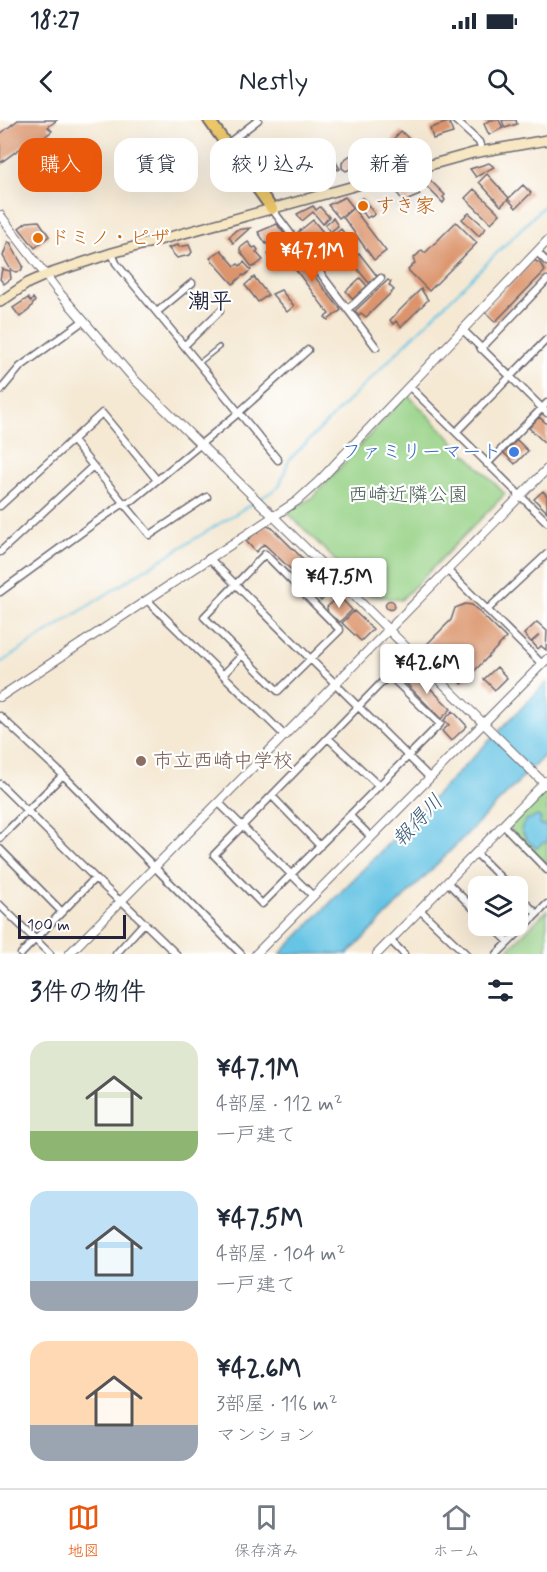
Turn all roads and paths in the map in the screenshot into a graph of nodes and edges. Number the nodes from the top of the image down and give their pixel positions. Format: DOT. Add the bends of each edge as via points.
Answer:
graph roads {
  1 [pos="209,120"];
  2 [pos="258,120"];
  3 [pos="455,120"];
  4 [pos="222,138"];
  5 [pos="235,138"];
  6 [pos="547,140"];
  7 [pos="482,151"];
  8 [pos="260,192"];
  9 [pos="272,209"];
  10 [pos="0,215"];
  11 [pos="291,235"];
  12 [pos="547,241"];
  13 [pos="537,252"];
  14 [pos="112,253"];
  15 [pos="272,254"];
  16 [pos="547,262"];
  17 [pos="46,275"];
  18 [pos="381,278"];
  19 [pos="547,280"];
  20 [pos="192,283"];
  21 [pos="0,302"];
  22 [pos="347,309"];
  23 [pos="220,311"];
  24 [pos="157,312"];
  25 [pos="83,321"];
  26 [pos="463,330"];
  27 [pos="547,339"];
  28 [pos="184,345"];
  29 [pos="219,347"];
  30 [pos="376,347"];
  31 [pos="481,348"];
  32 [pos="308,350"];
  33 [pos="199,363"];
  34 [pos="510,377"];
  35 [pos="409,386"];
  36 [pos="0,391"];
  37 [pos="545,408"];
  38 [pos="239,411"];
  39 [pos="456,432"];
  40 [pos="72,440"];
  41 [pos="199,445"];
  42 [pos="278,460"];
  43 [pos="487,464"];
  44 [pos="93,466"];
  45 [pos="547,469"];
  46 [pos="157,480"];
  47 [pos="520,496"];
  48 [pos="207,497"];
  49 [pos="124,502"];
  50 [pos="0,506"];
  51 [pos="273,516"];
  52 [pos="547,522"];
  53 [pos="0,552"];
  54 [pos="547,555"];
  55 [pos="209,558"];
  56 [pos="447,570"];
  57 [pos="236,585"];
  58 [pos="0,592"];
  59 [pos="147,600"];
  60 [pos="488,610"];
  61 [pos="389,630"];
  62 [pos="242,655"];
  63 [pos="311,659"];
  64 [pos="544,662"];
  65 [pos="223,675"];
  66 [pos="336,684"];
  67 [pos="0,697"];
  68 [pos="358,707"];
  69 [pos="0,716"];
  70 [pos="483,723"];
  71 [pos="285,736"];
  72 [pos="328,738"];
  73 [pos="408,756"];
  74 [pos="63,775"];
  75 [pos="429,777"];
  76 [pos="546,783"];
  77 [pos="0,784"];
  78 [pos="379,786"];
  79 [pos="7,791"];
  80 [pos="272,796"];
  81 [pos="0,797"];
  82 [pos="219,802"];
  83 [pos="28,811"];
  84 [pos="350,816"];
  85 [pos="503,825"];
  86 [pos="242,826"];
  87 [pos="371,837"];
  88 [pos="0,838"];
  89 [pos="321,846"];
  90 [pos="0,849"];
  91 [pos="476,853"];
  92 [pos="155,867"];
  93 [pos="547,870"];
  94 [pos="291,875"];
  95 [pos="499,876"];
  96 [pos="95,878"];
  97 [pos="448,883"];
  98 [pos="313,896"];
  99 [pos="122,901"];
  100 [pos="468,903"];
  101 [pos="547,904"];
  102 [pos="0,905"];
  103 [pos="528,905"];
  104 [pos="420,910"];
  105 [pos="62,912"];
  106 [pos="537,914"];
  107 [pos="144,923"];
  108 [pos="503,936"];
  109 [pos="35,939"];
  110 [pos="390,940"];
  111 [pos="509,942"];
  112 [pos="21,954"];
  113 [pos="50,954"];
  114 [pos="69,954"];
  115 [pos="116,954"];
  116 [pos="176,954"];
  117 [pos="241,954"];
  118 [pos="256,954"];
  119 [pos="377,954"];
  120 [pos="404,954"];
  121 [pos="466,954"];
  122 [pos="497,954"];
  1 -- 4 [label="main road"];
  2 -- 5 [label="street"];
  3 -- 7 [label="street" via="479,142"];
  6 -- 7 [label="main road"];
  7 -- 9 [label="main road"];
  8 -- 9 [label="main road"];
  9 -- 11 [label="street"];
  9 -- 14 [label="main road"];
  10 -- 17 [label="street"];
  11 -- 15 [label="street"];
  11 -- 22 [label="street"];
  12 -- 13 [label="street"];
  13 -- 16 [label="street"];
  13 -- 26 [label="street"];
  14 -- 17 [label="main road"];
  14 -- 24 [label="street"];
  17 -- 21 [label="main road"];
  17 -- 25 [label="street"];
  18 -- 22 [label="street"];
  19 -- 31 [label="street"];
  20 -- 24 [label="street"];
  22 -- 30 [label="street"];
  23 -- 28 [label="street"];
  24 -- 28 [label="street"];
  25 -- 36 [label="street" via="20,367"];
  25 -- 41 [label="street" via="134,380"];
  26 -- 31 [label="street"];
  26 -- 35 [label="street"];
  27 -- 34 [label="street"];
  28 -- 33 [label="street"];
  29 -- 33 [label="lane"];
  31 -- 34 [label="street"];
  32 -- 38 [label="street"];
  33 -- 38 [label="street"];
  34 -- 37 [label="street"];
  34 -- 39 [label="street"];
  35 -- 39 [label="street"];
  35 -- 51 [label="street" via="319,481"];
  37 -- 43 [label="street"];
  38 -- 41 [label="street"];
  38 -- 42 [label="street"];
  39 -- 43 [label="street"];
  40 -- 44 [label="street"];
  40 -- 46 [label="street" via="102,413"];
  40 -- 50 [label="street"];
  41 -- 46 [label="street"];
  41 -- 51 [label="street"];
  43 -- 47 [label="street"];
  44 -- 49 [label="street"];
  44 -- 53 [label="street"];
  45 -- 47 [label="street"];
  46 -- 49 [label="street" via="133,500"];
  47 -- 52 [label="street"];
  47 -- 56 [label="street"];
  48 -- 49 [label="street" via="150,536"];
  49 -- 58 [label="street"];
  51 -- 55 [label="street"];
  51 -- 61 [label="street"];
  54 -- 60 [label="street"];
  55 -- 57 [label="street"];
  55 -- 59 [label="street"];
  56 -- 60 [label="street"];
  56 -- 61 [label="street"];
  57 -- 62 [label="street" via="204,617"];
  57 -- 63 [label="street"];
  57 -- 63 [label="street" via="265,554 340,630"];
  59 -- 65 [label="street"];
  59 -- 67 [label="street"];
  60 -- 64 [label="street"];
  61 -- 66 [label="street"];
  61 -- 70 [label="street"];
  62 -- 63 [label="street" via="278,691"];
  62 -- 65 [label="street"];
  63 -- 66 [label="street"];
  64 -- 70 [label="street"];
  65 -- 71 [label="street"];
  66 -- 68 [label="street"];
  66 -- 71 [label="street"];
  68 -- 72 [label="street"];
  68 -- 73 [label="street"];
  68 -- 73 [label="street" via="389,675 440,724"];
  69 -- 74 [label="street"];
  70 -- 75 [label="street"];
  70 -- 76 [label="street"];
  71 -- 82 [label="street"];
  72 -- 78 [label="street"];
  72 -- 80 [label="street"];
  73 -- 75 [label="street"];
  73 -- 78 [label="street"];
  74 -- 83 [label="street"];
  74 -- 92 [label="street"];
  75 -- 87 [label="street"];
  76 -- 85 [label="street"];
  77 -- 79 [label="street"];
  78 -- 84 [label="street"];
  79 -- 81 [label="street"];
  79 -- 83 [label="street"];
  80 -- 86 [label="street"];
  80 -- 89 [label="street"];
  82 -- 86 [label="street"];
  82 -- 92 [label="street"];
  83 -- 88 [label="street"];
  83 -- 96 [label="street"];
  84 -- 87 [label="street"];
  84 -- 89 [label="street"];
  85 -- 91 [label="street"];
  85 -- 93 [label="street"];
  86 -- 94 [label="street"];
  86 -- 94 [label="street" via="214,855 262,904"];
  87 -- 98 [label="street"];
  89 -- 94 [label="street"];
  90 -- 105 [label="street"];
  91 -- 95 [label="street"];
  91 -- 97 [label="street"];
  92 -- 99 [label="street"];
  92 -- 117 [label="street"];
  94 -- 98 [label="street"];
  96 -- 99 [label="street"];
  96 -- 105 [label="street"];
  97 -- 100 [label="street"];
  97 -- 104 [label="street"];
  98 -- 118 [label="street"];
  99 -- 107 [label="street"];
  99 -- 114 [label="street"];
  101 -- 106 [label="street"];
  102 -- 109 [label="street"];
  103 -- 106 [label="street"];
  104 -- 110 [label="street"];
  104 -- 121 [label="street"];
  105 -- 109 [label="street"];
  106 -- 111 [label="street"];
  107 -- 115 [label="street"];
  107 -- 116 [label="street"];
  108 -- 111 [label="street"];
  109 -- 112 [label="street"];
  109 -- 113 [label="street"];
  110 -- 119 [label="street"];
  110 -- 120 [label="street"];
  111 -- 122 [label="street"];
}
